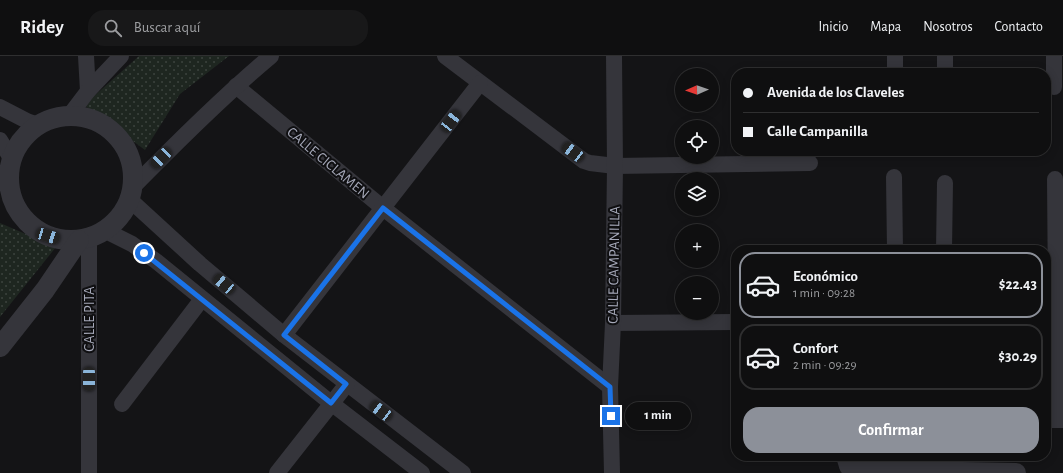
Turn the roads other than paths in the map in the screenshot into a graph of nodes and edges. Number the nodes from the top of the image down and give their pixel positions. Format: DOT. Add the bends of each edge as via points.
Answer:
graph roads {
  1 [pos="86,56"];
  2 [pos="121,56"];
  3 [pos="272,56"];
  4 [pos="445,56"];
  5 [pos="614,56"];
  6 [pos="895,56"];
  7 [pos="945,56"];
  8 [pos="1054,56"];
  9 [pos="895,68"];
  10 [pos="945,68"];
  11 [pos="480,83"];
  12 [pos="236,86"];
  13 [pos="1054,86"];
  14 [pos="88,92"];
  15 [pos="0,107"];
  16 [pos="69,116"];
  17 [pos="39,125"];
  18 [pos="0,140"];
  19 [pos="12,160"];
  20 [pos="810,163"];
  21 [pos="615,166"];
  22 [pos="894,177"];
  23 [pos="1055,179"];
  24 [pos="945,184"];
  25 [pos="5,194"];
  26 [pos="130,194"];
  27 [pos="383,208"];
  28 [pos="91,236"];
  29 [pos="895,245"];
  30 [pos="944,245"];
  31 [pos="202,299"];
  32 [pos="731,322"];
  33 [pos="613,323"];
  34 [pos="284,335"];
  35 [pos="0,348"];
  36 [pos="346,384"];
  37 [pos="610,387"];
  38 [pos="331,403"];
  39 [pos="122,404"];
  40 [pos="1055,418"];
  41 [pos="848,461"];
  42 [pos="89,473"];
  43 [pos="277,473"];
  44 [pos="422,473"];
  45 [pos="463,473"];
  46 [pos="612,473"];
  47 [pos="922,473"];
  48 [pos="1016,473"];
  1 -- 14 [label="street"];
  2 -- 14 [label="street"];
  3 -- 12 [label="street"];
  4 -- 11 [label="street"];
  5 -- 21 [label="street, CALLE CAMPANILLA"];
  6 -- 9 [label="street"];
  7 -- 10 [label="street"];
  8 -- 13 [label="street"];
  11 -- 21 [label="street" via="584,161"];
  11 -- 27 [label="street"];
  12 -- 26 [label="street" via="190,130"];
  12 -- 27 [label="street, CALLE CICLAMEN"];
  14 -- 16 [label="street"];
  15 -- 17 [label="street"];
  16 -- 17 [label="street"];
  16 -- 26 [label="street" via="91,120 120,140 130,161"];
  17 -- 19 [label="street" via="22,140"];
  18 -- 19 [label="street"];
  19 -- 25 [label="street"];
  20 -- 21 [label="street"];
  21 -- 33 [label="street, CALLE CAMPANILLA"];
  22 -- 29 [label="street"];
  23 -- 40 [label="street"];
  24 -- 30 [label="street"];
  25 -- 28 [label="street" via="12,197 29,225 38,231 59,239"];
  26 -- 28 [label="street" via="119,217"];
  26 -- 34 [label="street" via="200,264"];
  27 -- 34 [label="street"];
  27 -- 37 [label="street, CALLE CICLAMEN"];
  28 -- 31 [label="street" via="132,244"];
  28 -- 35 [label="street"];
  28 -- 42 [label="street, CALLE PITA"];
  31 -- 38 [label="street"];
  31 -- 39 [label="street"];
  32 -- 33 [label="street"];
  33 -- 37 [label="street, CALLE CAMPANILLA"];
  34 -- 36 [label="street"];
  36 -- 38 [label="street"];
  36 -- 45 [label="street"];
  37 -- 46 [label="street, CALLE CAMPANILLA"];
  38 -- 43 [label="street"];
  38 -- 44 [label="street"];
  41 -- 47 [label="street" via="849,466 855,470"];
  47 -- 48 [label="street"];
}
